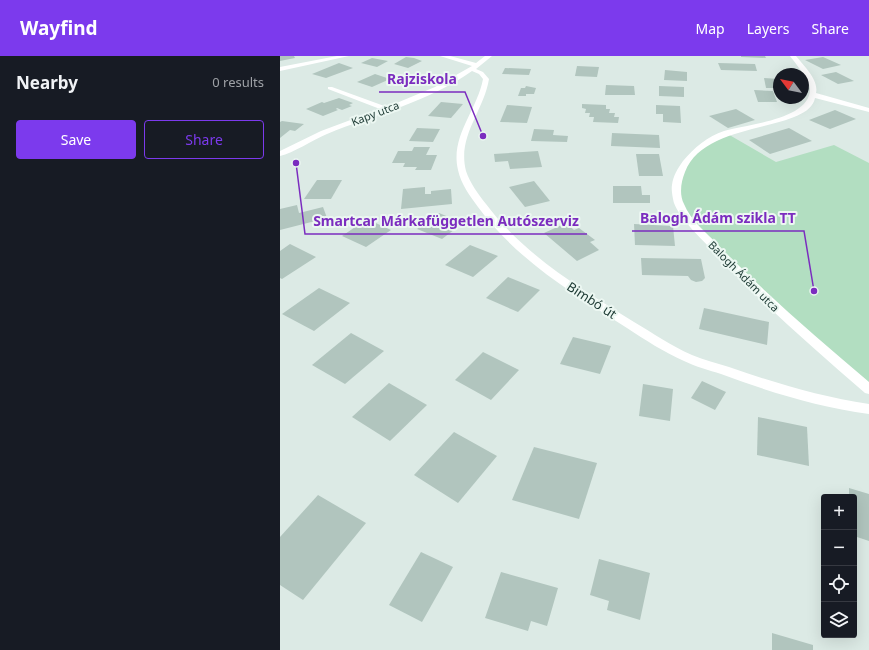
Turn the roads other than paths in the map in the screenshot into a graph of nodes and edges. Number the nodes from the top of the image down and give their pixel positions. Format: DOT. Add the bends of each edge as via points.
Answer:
graph roads {
  1 [pos="346,56"];
  2 [pos="443,56"];
  3 [pos="489,56"];
  4 [pos="794,56"];
  5 [pos="474,67"];
  6 [pos="280,69"];
  7 [pos="330,88"];
  8 [pos="814,95"];
  9 [pos="386,109"];
  10 [pos="869,110"];
  11 [pos="280,154"];
  12 [pos="869,389"];
  13 [pos="869,409"];
  1 -- 6 [label="street"];
  2 -- 5 [label="street"];
  3 -- 5 [label="street, Kapy utca"];
  4 -- 8 [label="street" via="811,81"];
  5 -- 9 [label="street, Kapy utca" via="446,84"];
  5 -- 13 [label="street, Bimbó út" via="486,79 485,90 462,137 462,170 468,185 486,212 534,260 581,295 678,354 764,385 837,406"];
  7 -- 9 [label="street"];
  8 -- 10 [label="street"];
  8 -- 12 [label="street, Balogh Ádám utca" via="811,102 800,112 783,119 726,133 711,140 693,154 681,170 676,186 679,204 690,221 727,260 790,321"];
  9 -- 11 [label="street, Kapy utca" via="324,132"];
}
